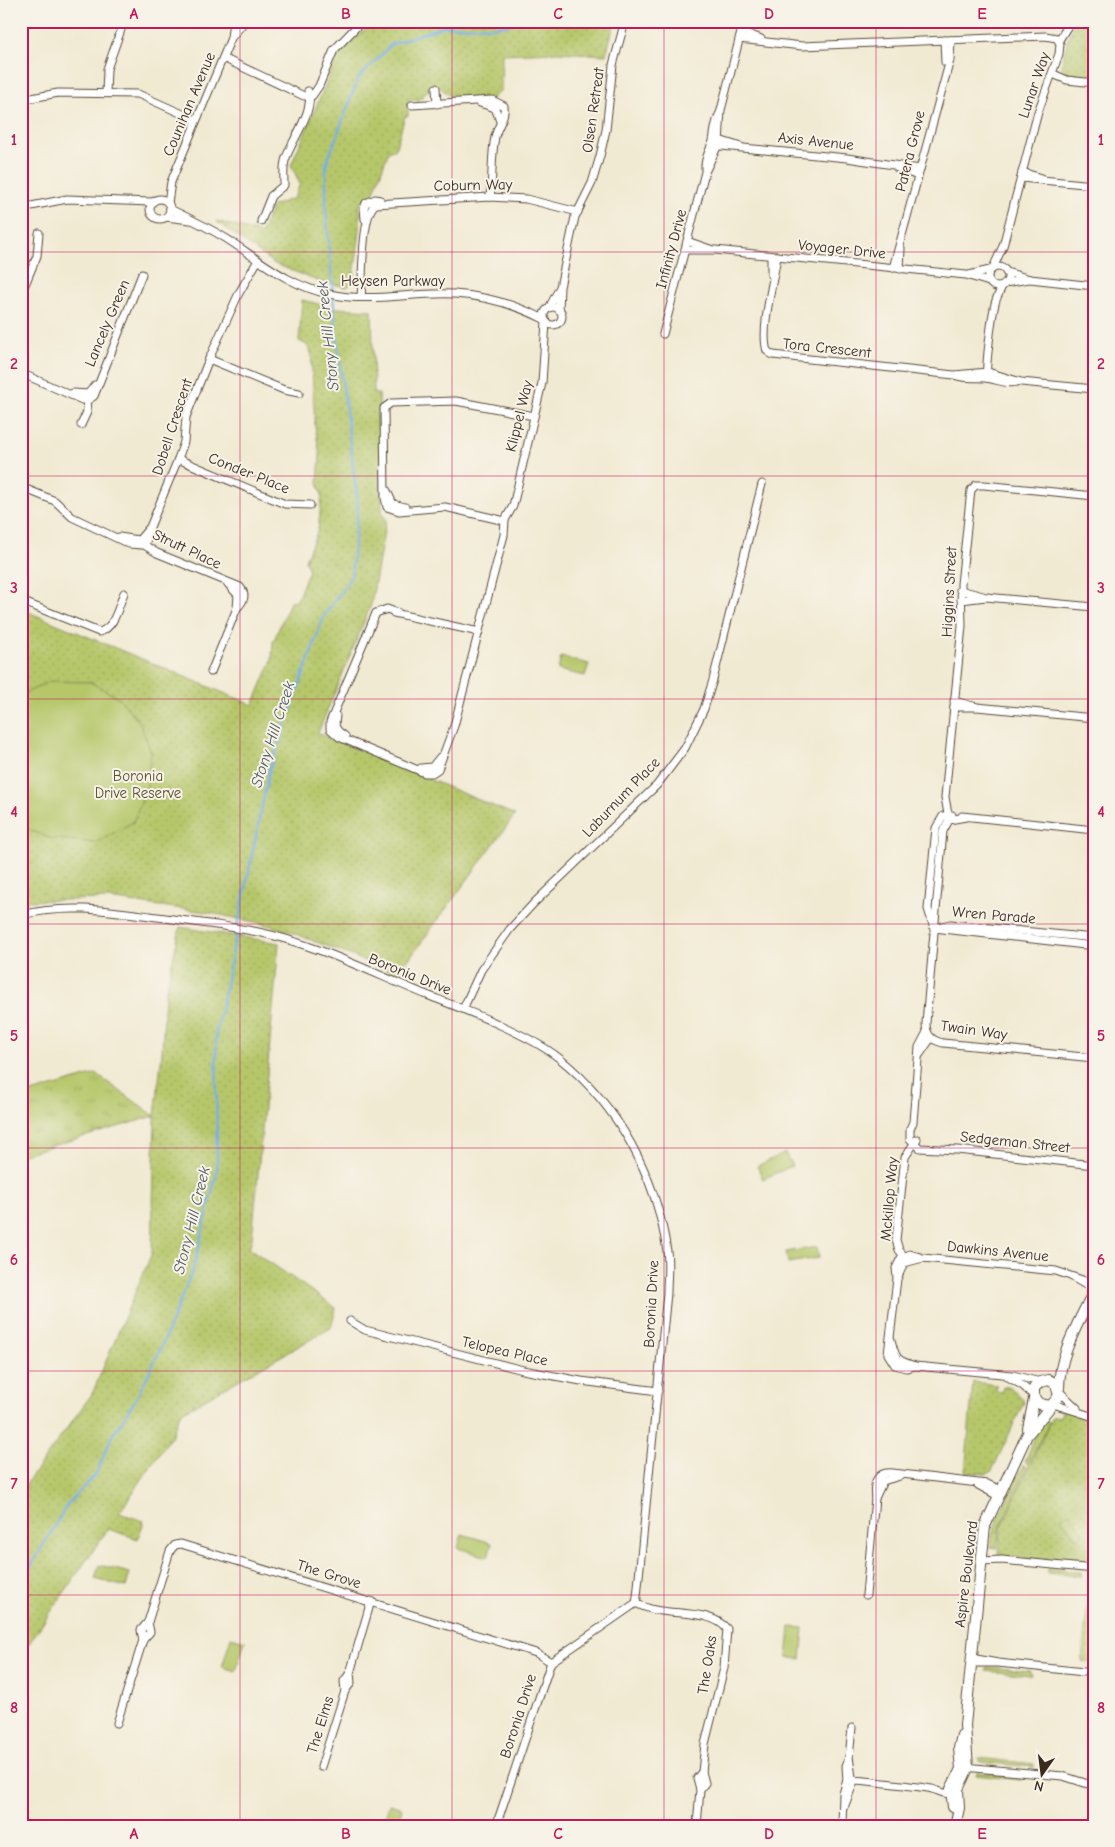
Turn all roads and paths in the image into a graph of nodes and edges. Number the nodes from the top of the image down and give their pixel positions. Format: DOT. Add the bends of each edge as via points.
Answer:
graph roads {
  1 [pos="124,21"];
  2 [pos="232,21"];
  3 [pos="245,21"];
  4 [pos="362,21"];
  5 [pos="625,21"];
  6 [pos="744,21"];
  7 [pos="1071,21"];
  8 [pos="741,31"];
  9 [pos="232,38"];
  10 [pos="739,39"];
  11 [pos="948,40"];
  12 [pos="1058,40"];
  13 [pos="770,43"];
  14 [pos="222,60"];
  15 [pos="1053,74"];
  16 [pos="1094,83"];
  17 [pos="436,88"];
  18 [pos="106,93"];
  19 [pos="308,95"];
  20 [pos="21,100"];
  21 [pos="412,104"];
  22 [pos="437,104"];
  23 [pos="197,118"];
  24 [pos="715,142"];
  25 [pos="919,172"];
  26 [pos="1022,175"];
  27 [pos="172,182"];
  28 [pos="1094,185"];
  29 [pos="494,197"];
  30 [pos="155,200"];
  31 [pos="132,203"];
  32 [pos="169,206"];
  33 [pos="21,208"];
  34 [pos="150,212"];
  35 [pos="576,214"];
  36 [pos="166,217"];
  37 [pos="190,220"];
  38 [pos="260,221"];
  39 [pos="39,233"];
  40 [pos="687,241"];
  41 [pos="1004,246"];
  42 [pos="685,250"];
  43 [pos="715,250"];
  44 [pos="774,256"];
  45 [pos="259,263"];
  46 [pos="896,268"];
  47 [pos="991,269"];
  48 [pos="1005,271"];
  49 [pos="142,274"];
  50 [pos="966,275"];
  51 [pos="1030,279"];
  52 [pos="990,283"];
  53 [pos="1004,285"];
  54 [pos="1094,286"];
  55 [pos="560,287"];
  56 [pos="21,294"];
  57 [pos="364,297"];
  58 [pos="994,304"];
  59 [pos="524,309"];
  60 [pos="548,309"];
  61 [pos="559,310"];
  62 [pos="545,321"];
  63 [pos="555,324"];
  64 [pos="663,334"];
  65 [pos="546,341"];
  66 [pos="209,359"];
  67 [pos="21,373"];
  68 [pos="988,374"];
  69 [pos="1094,389"];
  70 [pos="300,393"];
  71 [pos="86,398"];
  72 [pos="533,418"];
  73 [pos="81,425"];
  74 [pos="178,459"];
  75 [pos="762,484"];
  76 [pos="22,488"];
  77 [pos="1094,496"];
  78 [pos="310,506"];
  79 [pos="502,520"];
  80 [pos="141,542"];
  81 [pos="960,590"];
  82 [pos="124,593"];
  83 [pos="986,596"];
  84 [pos="961,600"];
  85 [pos="21,601"];
  86 [pos="1094,607"];
  87 [pos="478,634"];
  88 [pos="211,672"];
  89 [pos="954,704"];
  90 [pos="1094,718"];
  91 [pos="948,817"];
  92 [pos="1094,830"];
  93 [pos="21,915"];
  94 [pos="934,928"];
  95 [pos="1094,938"];
  96 [pos="1094,946"];
  97 [pos="463,1010"];
  98 [pos="929,1035"];
  99 [pos="1094,1058"];
  100 [pos="915,1141"];
  101 [pos="1094,1165"];
  102 [pos="906,1259"];
  103 [pos="1070,1276"];
  104 [pos="1094,1284"];
  105 [pos="1094,1290"];
  106 [pos="350,1320"];
  107 [pos="1066,1351"];
  108 [pos="1003,1375"];
  109 [pos="1042,1381"];
  110 [pos="1059,1390"];
  111 [pos="658,1391"];
  112 [pos="1034,1398"];
  113 [pos="1052,1405"];
  114 [pos="1084,1412"];
  115 [pos="1094,1416"];
  116 [pos="1027,1435"];
  117 [pos="1000,1493"];
  118 [pos="981,1558"];
  119 [pos="1094,1569"];
  120 [pos="866,1595"];
  121 [pos="371,1601"];
  122 [pos="636,1603"];
  123 [pos="971,1660"];
  124 [pos="551,1662"];
  125 [pos="1094,1673"];
  126 [pos="117,1722"];
  127 [pos="852,1728"];
  128 [pos="966,1766"];
  129 [pos="321,1767"];
  130 [pos="851,1781"];
  131 [pos="1094,1786"];
  132 [pos="953,1792"];
  133 [pos="1094,1816"];
  134 [pos="954,1825"];
  135 [pos="496,1826"];
  136 [pos="696,1826"];
  137 [pos="842,1826"];
  138 [pos="1090,1826"];
  1 -- 18 [label="street" via="107,69"];
  2 -- 9 [label="street, Counihan Avenue"];
  3 -- 9 [label="street, Counihan Avenue"];
  4 -- 19 [label="street" via="334,50 321,78"];
  5 -- 35 [label="street, Olsen Retreat" via="612,65 606,130 600,156 592,183"];
  6 -- 8 [label="street, Infinity Drive"];
  7 -- 12 [label="street"];
  8 -- 10 [label="street, Infinity Drive"];
  8 -- 13 [label="street, Lunar Way"];
  9 -- 14 [label="street, Counihan Avenue"];
  10 -- 13 [label="street, Lunar Way"];
  10 -- 24 [label="street, Infinity Drive" via="715,123"];
  11 -- 12 [label="street, Lunar Way" via="1045,36"];
  11 -- 13 [label="street, Lunar Way" via="802,46"];
  11 -- 25 [label="street, Patera Grove" via="950,56"];
  12 -- 15 [label="street, Lunar Way" via="1060,51"];
  14 -- 19 [label="street"];
  14 -- 23 [label="street, Counihan Avenue"];
  15 -- 16 [label="street" via="1067,80"];
  15 -- 26 [label="street, Lunar Way" via="1038,112"];
  17 -- 22 [label="street"];
  18 -- 20 [label="street" via="58,93"];
  18 -- 23 [label="street" via="138,94"];
  19 -- 38 [label="street" via="306,114 284,162 284,185 271,196"];
  21 -- 22 [label="street"];
  22 -- 29 [label="street" via="475,102 495,108 500,122 494,147"];
  23 -- 27 [label="street, Counihan Avenue"];
  24 -- 25 [label="street, Axis Avenue" via="887,164"];
  24 -- 40 [label="street, Infinity Drive"];
  25 -- 46 [label="street, Patera Grove"];
  26 -- 28 [label="street"];
  26 -- 41 [label="street, Lunar Way"];
  27 -- 30 [label="street, Counihan Avenue"];
  27 -- 32 [label="street, Counihan Avenue"];
  29 -- 35 [label="street, Coburn Way" via="526,199"];
  29 -- 57 [label="street, Coburn Way" via="386,201 371,207 366,221"];
  30 -- 31 [label="street"];
  30 -- 32 [label="street, Heysen Parkway"];
  30 -- 34 [label="street"];
  31 -- 33 [label="street" via="115,199 67,199"];
  31 -- 34 [label="street"];
  32 -- 36 [label="street, Counihan Avenue"];
  32 -- 37 [label="street, Heysen Parkway"];
  34 -- 36 [label="street, Heysen Parkway" via="156,218"];
  35 -- 55 [label="street, Olsen Retreat"];
  36 -- 37 [label="street, Heysen Parkway"];
  37 -- 45 [label="street, Heysen Parkway" via="227,240"];
  39 -- 56 [label="street" via="37,256"];
  40 -- 42 [label="street, Infinity Drive"];
  40 -- 43 [label="street, Voyager Drive"];
  41 -- 47 [label="street, Lunar Way"];
  41 -- 48 [label="street, Lunar Way"];
  42 -- 43 [label="street, Voyager Drive"];
  42 -- 64 [label="street, Infinity Drive"];
  43 -- 44 [label="street, Voyager Drive"];
  44 -- 46 [label="street, Voyager Drive"];
  44 -- 68 [label="street, Tora Crescent" via="766,341 770,354 967,379"];
  45 -- 57 [label="street, Heysen Parkway" via="288,280 321,292"];
  45 -- 66 [label="street, Dobell Crescent" via="246,281"];
  46 -- 50 [label="street, Voyager Drive"];
  47 -- 48 [label="street" via="999,267"];
  47 -- 50 [label="street, Voyager Drive"];
  47 -- 52 [label="street"];
  48 -- 51 [label="street"];
  48 -- 53 [label="street" via="1008,278"];
  49 -- 71 [label="street, Lancely Green" via="97,383"];
  50 -- 52 [label="street, Voyager Drive"];
  51 -- 53 [label="street"];
  51 -- 54 [label="street"];
  52 -- 53 [label="street"];
  52 -- 58 [label="street"];
  53 -- 58 [label="street"];
  55 -- 60 [label="street, Olsen Retreat"];
  55 -- 61 [label="street, Olsen Retreat"];
  57 -- 59 [label="street, Heysen Parkway" via="452,294 478,296"];
  58 -- 68 [label="street"];
  59 -- 60 [label="street, Heysen Parkway"];
  59 -- 62 [label="street, Heysen Parkway"];
  60 -- 61 [label="street, Heysen Parkway"];
  60 -- 62 [label="street, Olsen Retreat"];
  61 -- 63 [label="street, Olsen Retreat" via="561,318"];
  62 -- 63 [label="street, Heysen Parkway"];
  62 -- 65 [label="street, Klippel Way"];
  63 -- 65 [label="street, Klippel Way"];
  65 -- 72 [label="street, Klippel Way" via="542,383"];
  66 -- 70 [label="street" via="284,390"];
  66 -- 74 [label="street, Dobell Crescent" via="186,417 184,442"];
  67 -- 71 [label="street"];
  68 -- 69 [label="street, Tora Crescent" via="1007,383"];
  71 -- 73 [label="street" via="87,412"];
  72 -- 79 [label="street, Klippel Way" via="513,498"];
  72 -- 79 [label="street" via="456,401 387,404 384,408 386,488 393,504 410,508 445,507"];
  74 -- 78 [label="street, Conder Place" via="285,504"];
  74 -- 80 [label="street, Dobell Crescent"];
  75 -- 97 [label="street, Laburnum Place" via="713,680 704,709 685,748 657,785 510,929 481,970"];
  76 -- 80 [label="street" via="55,501 72,517 119,538"];
  77 -- 81 [label="street, Higgins Street" via="974,486 969,498"];
  79 -- 87 [label="street" via="501,542"];
  80 -- 88 [label="street, Strutt Place" via="226,582 238,595 237,608"];
  81 -- 83 [label="street"];
  81 -- 84 [label="street, Higgins Street"];
  82 -- 85 [label="street" via="112,622 99,632"];
  83 -- 84 [label="street"];
  83 -- 86 [label="street"];
  84 -- 89 [label="street, Higgins Street" via="963,616"];
  87 -- 87 [label="street" via="398,613 383,614 372,626 330,722 333,734 416,767 432,767 443,753 454,726"];
  89 -- 90 [label="street"];
  89 -- 91 [label="street, Higgins Street" via="945,797"];
  91 -- 92 [label="street"];
  91 -- 94 [label="street, Twain Way" via="939,821 936,828 928,908"];
  93 -- 97 [label="street, Boronia Drive" via="78,908 258,932 308,947"];
  94 -- 95 [label="street, Wren Parade" via="950,924"];
  94 -- 96 [label="street, Wren Parade"];
  94 -- 98 [label="street, Twain Way"];
  97 -- 111 [label="street, Boronia Drive" via="558,1057 610,1110 642,1165 657,1202 667,1253 667,1293"];
  98 -- 99 [label="street, Twain Way" via="943,1043"];
  98 -- 100 [label="street" via="919,1055 909,1134"];
  100 -- 101 [label="street, Sedgeman Street" via="923,1149 934,1147"];
  100 -- 102 [label="street, Mckillop Way" via="906,1152 903,1163 896,1240"];
  102 -- 103 [label="street, Dawkins Avenue" via="1056,1271"];
  102 -- 108 [label="street" via="897,1279 891,1340 895,1357 915,1366"];
  103 -- 104 [label="street, Dawkins Avenue"];
  103 -- 105 [label="street, Dawkins Avenue"];
  105 -- 107 [label="street"];
  106 -- 111 [label="street, Telopea Place" via="365,1330 523,1370"];
  107 -- 109 [label="street"];
  107 -- 110 [label="street" via="1059,1373"];
  108 -- 109 [label="street"];
  108 -- 112 [label="street" via="1016,1381"];
  109 -- 110 [label="street" via="1053,1382"];
  109 -- 112 [label="street" via="1034,1388"];
  110 -- 113 [label="street" via="1058,1399"];
  110 -- 114 [label="street"];
  111 -- 122 [label="street, Boronia Drive"];
  112 -- 113 [label="street" via="1040,1404"];
  112 -- 116 [label="street, Aspire Boulevard"];
  113 -- 114 [label="street"];
  113 -- 116 [label="street, Aspire Boulevard"];
  114 -- 115 [label="street"];
  116 -- 117 [label="street, Aspire Boulevard"];
  117 -- 118 [label="street, Aspire Boulevard" via="985,1526"];
  117 -- 120 [label="street" via="975,1483 902,1476 883,1481 875,1498"];
  118 -- 119 [label="street"];
  118 -- 123 [label="street, Aspire Boulevard"];
  121 -- 124 [label="street, The Grove" via="536,1653"];
  121 -- 126 [label="street, The Grove" via="181,1544 175,1545 148,1622 142,1630 143,1640"];
  121 -- 129 [label="street, The Elms" via="350,1673 344,1681 344,1691"];
  122 -- 124 [label="street, Boronia Drive"];
  122 -- 136 [label="street, The Oaks" via="652,1611 714,1618 727,1629 724,1668 705,1744 702,1772 697,1778 700,1790"];
  123 -- 125 [label="street"];
  123 -- 128 [label="street, Aspire Boulevard" via="965,1725 959,1748"];
  124 -- 135 [label="street, Boronia Drive"];
  127 -- 130 [label="street" via="846,1766"];
  128 -- 131 [label="street" via="1063,1776"];
  128 -- 132 [label="street, Aspire Boulevard"];
  130 -- 132 [label="street"];
  130 -- 137 [label="street" via="844,1794"];
  132 -- 134 [label="street, Aspire Boulevard"];
  133 -- 138 [label="street"];
}
